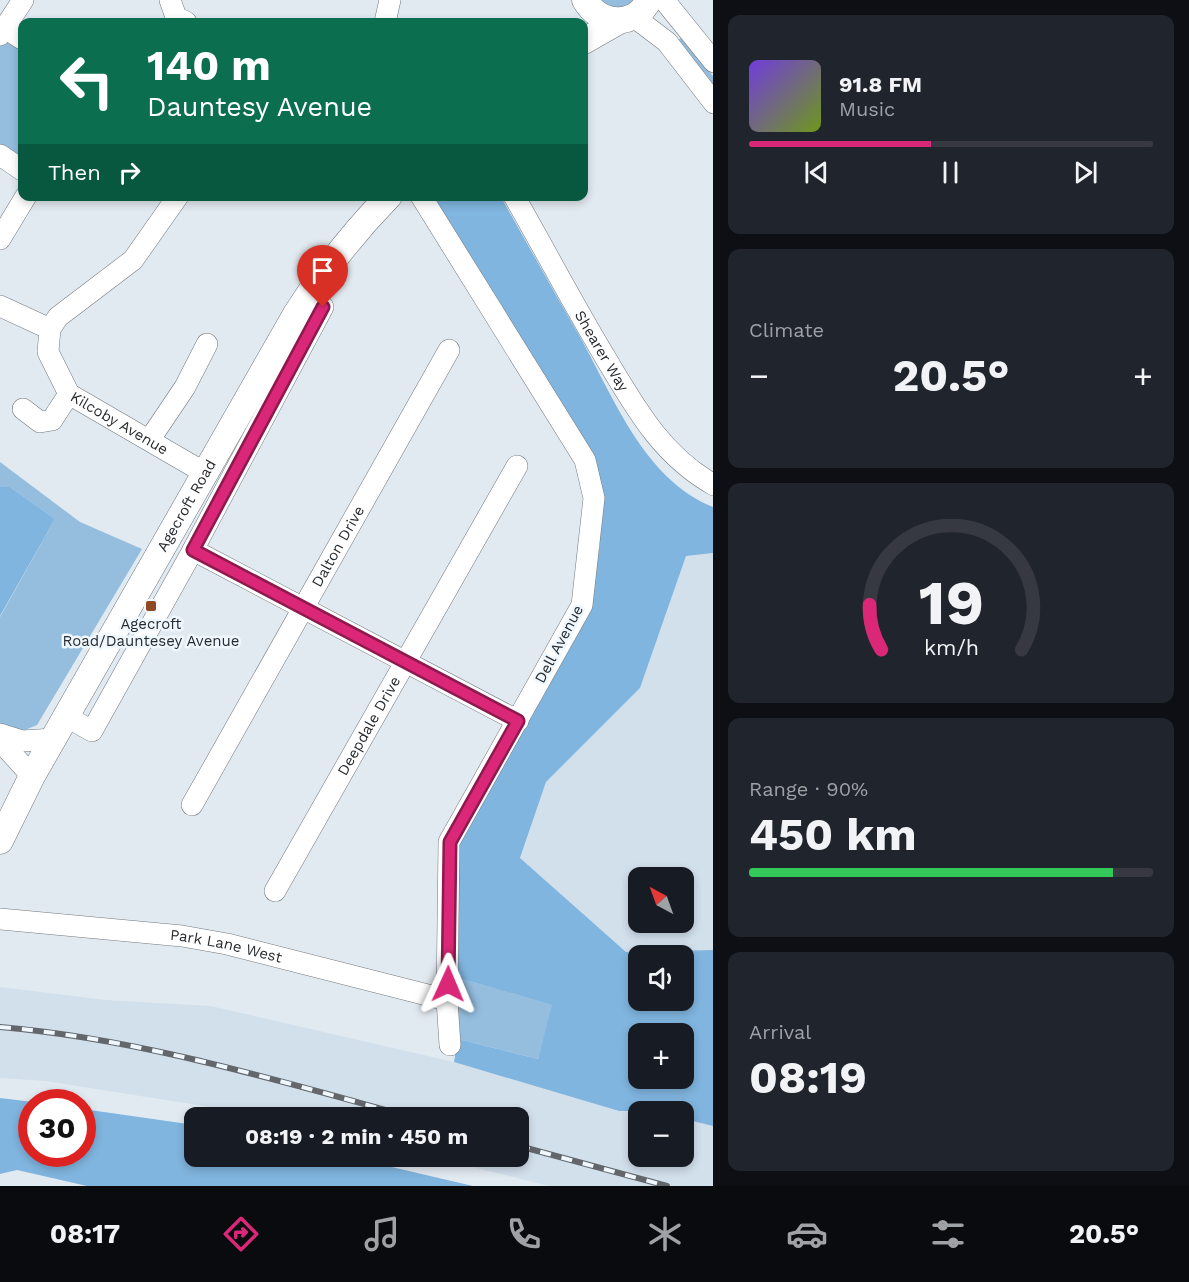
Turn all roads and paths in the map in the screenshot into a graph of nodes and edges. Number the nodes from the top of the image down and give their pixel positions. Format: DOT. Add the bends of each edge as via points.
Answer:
graph roads {
  1 [pos="23,0"];
  2 [pos="170,0"];
  3 [pos="390,0"];
  4 [pos="585,0"];
  5 [pos="664,0"];
  6 [pos="634,13"];
  7 [pos="178,18"];
  8 [pos="386,18"];
  9 [pos="580,18"];
  10 [pos="9,34"];
  11 [pos="588,39"];
  12 [pos="713,61"];
  13 [pos="713,102"];
  14 [pos="0,156"];
  15 [pos="18,167"];
  16 [pos="23,201"];
  17 [pos="170,201"];
  18 [pos="385,201"];
  19 [pos="424,201"];
  20 [pos="517,201"];
  21 [pos="0,239"];
  22 [pos="307,296"];
  23 [pos="0,306"];
  24 [pos="50,329"];
  25 [pos="207,344"];
  26 [pos="449,350"];
  27 [pos="69,394"];
  28 [pos="23,409"];
  29 [pos="150,439"];
  30 [pos="517,466"];
  31 [pos="205,473"];
  32 [pos="713,484"];
  33 [pos="193,550"];
  34 [pos="303,608"];
  35 [pos="406,663"];
  36 [pos="68,717"];
  37 [pos="518,721"];
  38 [pos="0,734"];
  39 [pos="54,739"];
  40 [pos="0,741"];
  41 [pos="32,776"];
  42 [pos="192,805"];
  43 [pos="0,841"];
  44 [pos="275,891"];
  45 [pos="0,919"];
  46 [pos="447,1000"];
  47 [pos="450,1045"];
  1 -- 10 [label="street"];
  2 -- 7 [label="street"];
  3 -- 8 [label="street"];
  4 -- 6 [label="main road" via="596,14 611,21"];
  4 -- 9 [label="main road"];
  5 -- 12 [label="street"];
  6 -- 11 [label="main road"];
  6 -- 13 [label="street" via="667,42"];
  14 -- 15 [label="street"];
  16 -- 21 [label="street"];
  17 -- 24 [label="street" via="133,261 58,317"];
  18 -- 22 [label="main road, Agecroft Road" via="356,231"];
  19 -- 37 [label="street, Dell Avenue" via="585,460 594,498 582,605"];
  20 -- 32 [label="street, Shearer Way" via="645,424 670,454"];
  22 -- 31 [label="main road, Agecroft Road"];
  22 -- 33 [label="street, Agecroft Road" via="323,307"];
  23 -- 24 [label="street"];
  24 -- 27 [label="street, Kilcoby Avenue" via="48,352"];
  25 -- 29 [label="street" via="185,387"];
  26 -- 34 [label="street, Dalton Drive"];
  27 -- 28 [label="street" via="52,420 40,422"];
  27 -- 29 [label="street, Kilcoby Avenue"];
  29 -- 31 [label="street, Kilcoby Avenue"];
  30 -- 35 [label="street, Deepdale Drive"];
  31 -- 36 [label="main road, Agecroft Road"];
  33 -- 34 [label="street"];
  33 -- 36 [label="street, Agecroft Road" via="92,731"];
  34 -- 35 [label="street"];
  34 -- 42 [label="street, Dalton Drive"];
  35 -- 37 [label="street"];
  35 -- 44 [label="street, Deepdale Drive"];
  36 -- 39 [label="main road, Agecroft Road"];
  37 -- 46 [label="street, Dell Avenue" via="450,842"];
  38 -- 39 [label="street" via="22,741"];
  39 -- 41 [label="main road, Agecroft Road"];
  40 -- 41 [label="street"];
  41 -- 43 [label="main road, Agecroft Road"];
  45 -- 46 [label="street, Park Lane West" via="182,936 227,944"];
  46 -- 47 [label="street, Dell Avenue"];
}
